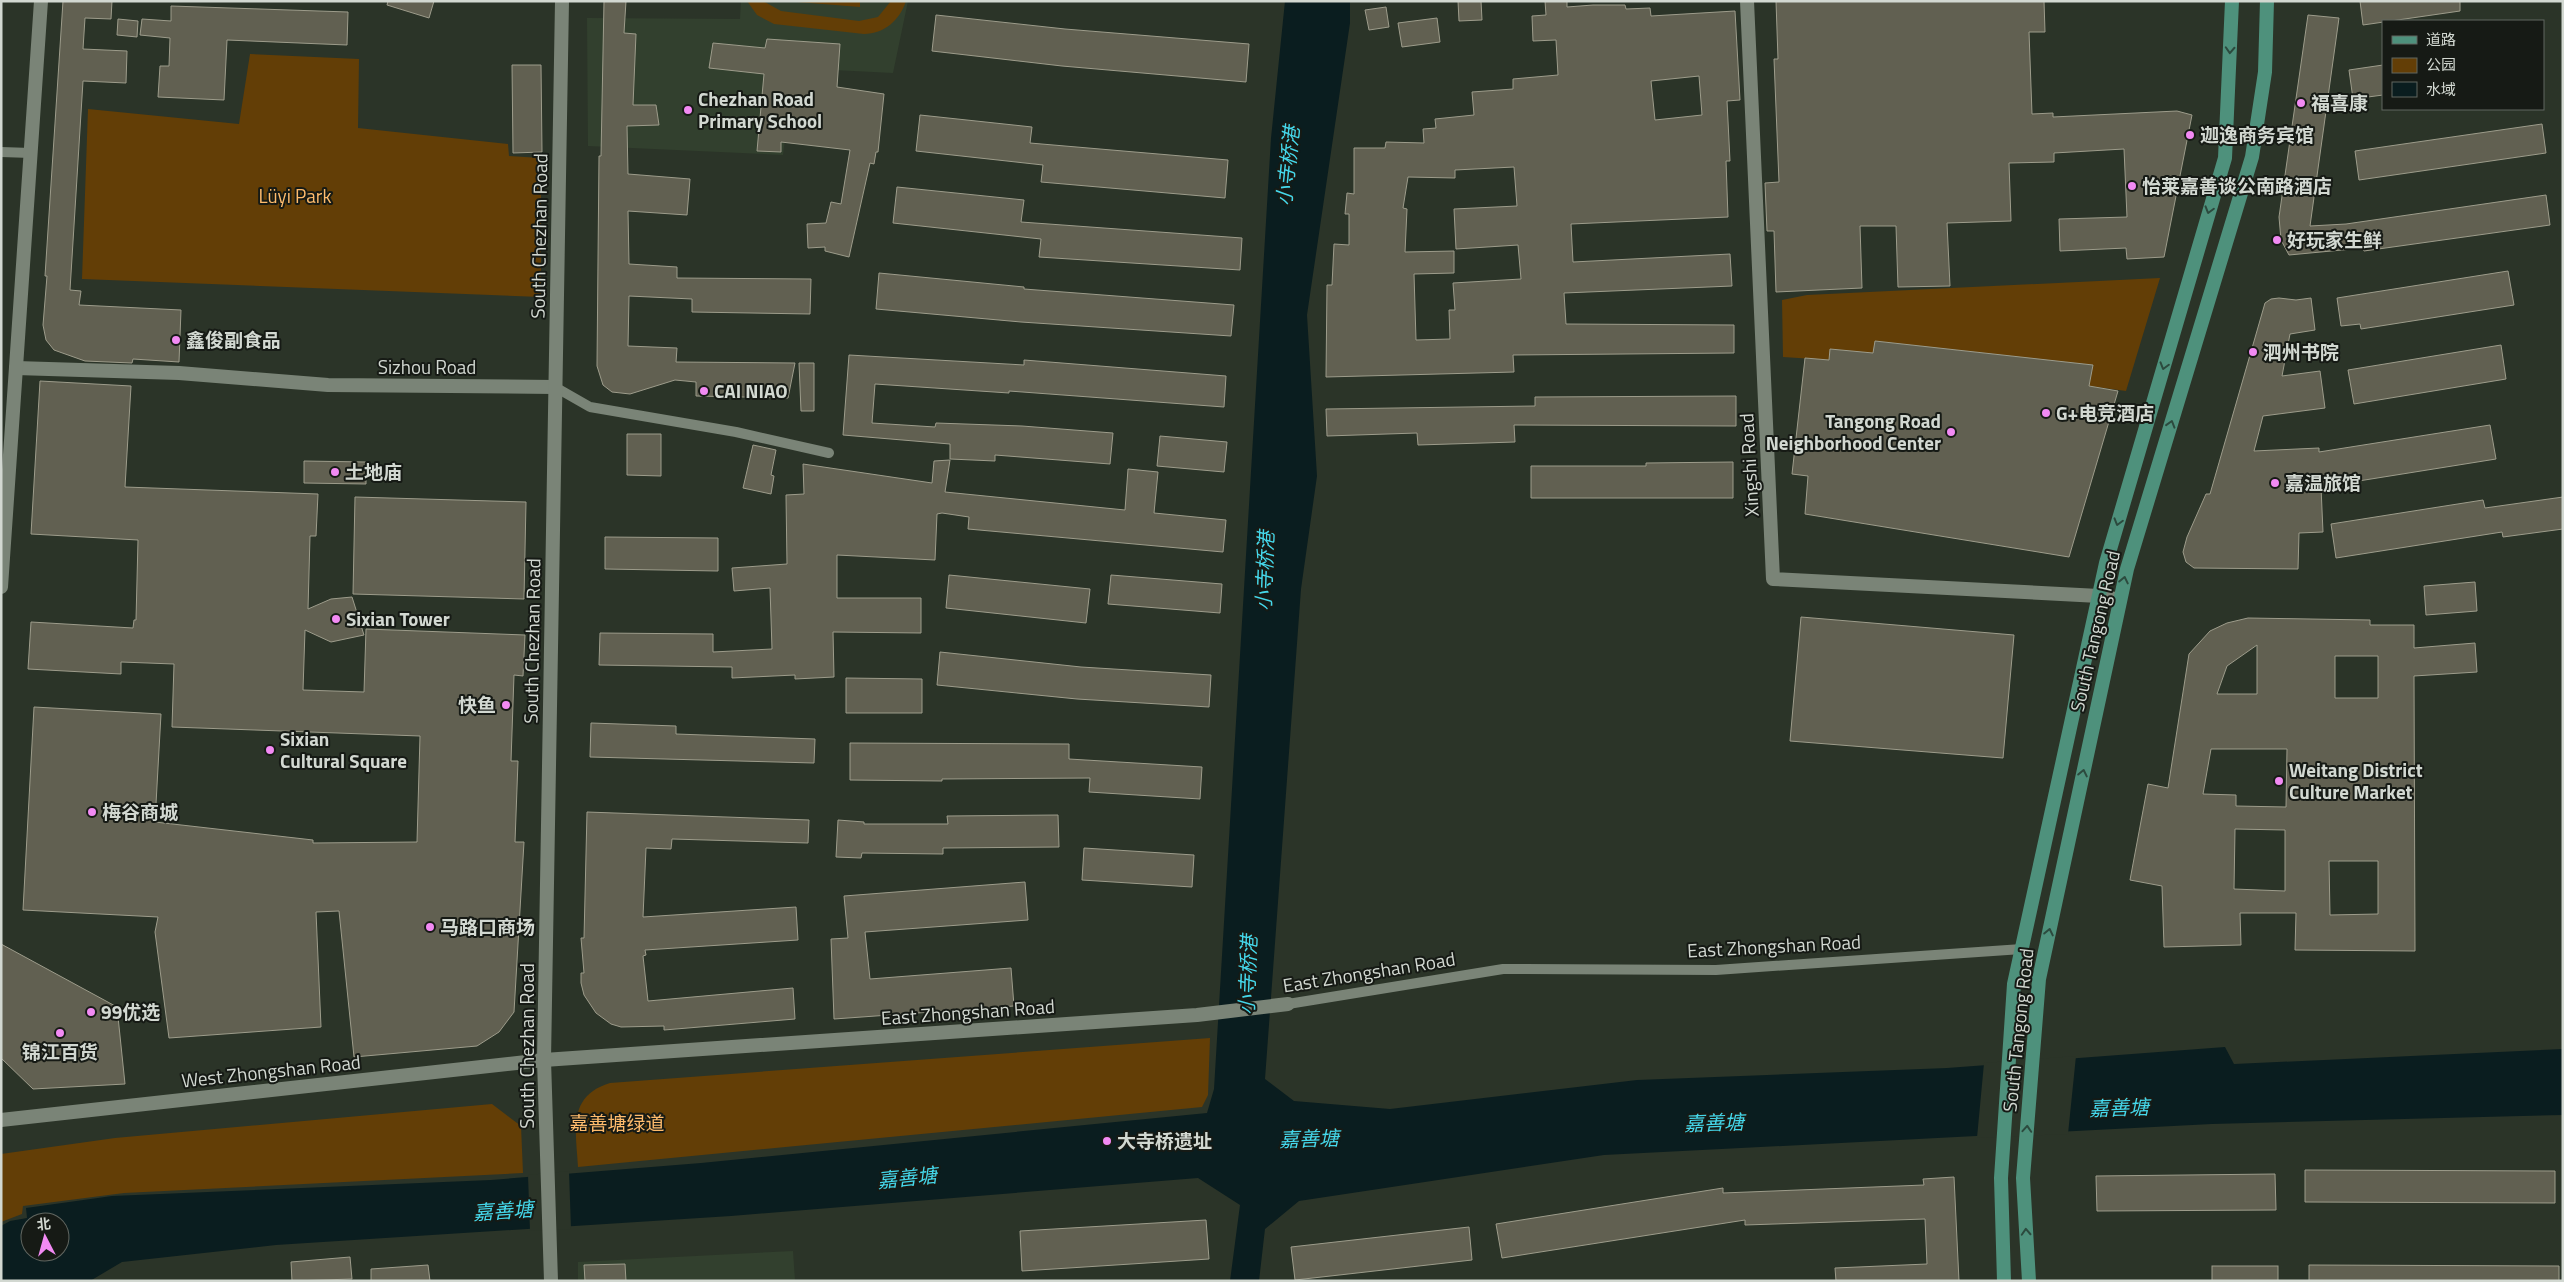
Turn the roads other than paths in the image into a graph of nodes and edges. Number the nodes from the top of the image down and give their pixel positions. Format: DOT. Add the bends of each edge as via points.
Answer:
graph roads {
  1 [pos="41,1"];
  2 [pos="562,1"];
  3 [pos="1747,1"];
  4 [pos="2232,1"];
  5 [pos="2267,1"];
  6 [pos="1,152"];
  7 [pos="31,153"];
  8 [pos="16,368"];
  9 [pos="555,387"];
  10 [pos="828,453"];
  11 [pos="1,587"];
  12 [pos="2099,596"];
  13 [pos="2120,600"];
  14 [pos="2022,949"];
  15 [pos="1288,1004"];
  16 [pos="544,1060"];
  17 [pos="1,1120"];
  18 [pos="551,1281"];
  19 [pos="2004,1281"];
  20 [pos="2029,1281"];
  1 -- 7 [label="street"];
  2 -- 9 [label="street, South Chezhan Road"];
  3 -- 12 [label="street, Xingshi Road" via="1773,579"];
  4 -- 12 [label="main road, South Tangong Road, one-way" via="2225,158"];
  13 -- 5 [label="main road, South Tangong Road, one-way" via="2126,569 2252,157 2265,72"];
  6 -- 7 [label="lane"];
  7 -- 8 [label="street"];
  8 -- 9 [label="street, Sizhou Road" via="180,373 328,385"];
  8 -- 11 [label="street"];
  9 -- 10 [label="lane, Sizhou Road" via="590,407 736,432"];
  9 -- 16 [label="street, South Chezhan Road"];
  12 -- 13 [label="street, Xingshi Road"];
  12 -- 14 [label="main road, South Tangong Road"];
  20 -- 13 [label="main road, South Tangong Road, one-way" via="2023,1178 2038,979"];
  14 -- 15 [label="lane, East Zhongshan Road" via="1716,970 1503,969"];
  14 -- 19 [label="main road, South Tangong Road" via="2014,984 2001,1178"];
  15 -- 16 [label="street, East Zhongshan Road" via="1197,1015"];
  16 -- 17 [label="street, West Zhongshan Road"];
  16 -- 18 [label="street, South Chezhan Road"];
}
